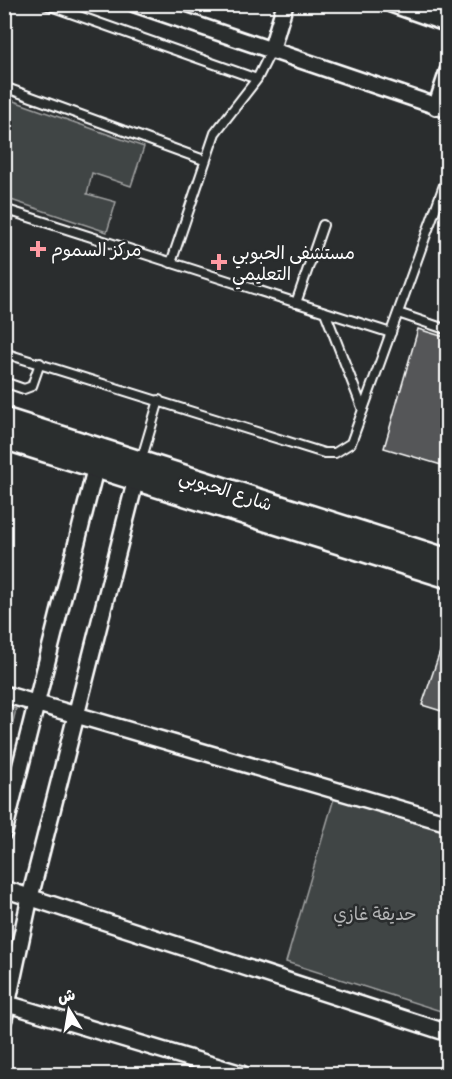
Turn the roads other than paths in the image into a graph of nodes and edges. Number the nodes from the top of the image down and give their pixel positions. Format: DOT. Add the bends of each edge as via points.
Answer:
graph roads {
  1 [pos="45,4"];
  2 [pos="135,4"];
  3 [pos="285,4"];
  4 [pos="391,4"];
  5 [pos="447,24"];
  6 [pos="271,51"];
  7 [pos="447,71"];
  8 [pos="257,79"];
  9 [pos="4,87"];
  10 [pos="442,108"];
  11 [pos="204,160"];
  12 [pos="444,185"];
  13 [pos="7,210"];
  14 [pos="323,225"];
  15 [pos="4,227"];
  16 [pos="171,263"];
  17 [pos="296,303"];
  18 [pos="325,312"];
  19 [pos="398,313"];
  20 [pos="447,330"];
  21 [pos="391,333"];
  22 [pos="4,353"];
  23 [pos="40,363"];
  24 [pos="4,382"];
  25 [pos="159,400"];
  26 [pos="363,410"];
  27 [pos="4,419"];
  28 [pos="4,438"];
  29 [pos="98,458"];
  30 [pos="138,471"];
  31 [pos="447,560"];
  32 [pos="447,577"];
  33 [pos="4,694"];
  34 [pos="36,703"];
  35 [pos="75,715"];
  36 [pos="447,824"];
  37 [pos="4,832"];
  38 [pos="4,890"];
  39 [pos="30,897"];
  40 [pos="6,1011"];
  41 [pos="447,1033"];
  42 [pos="242,1074"];
  1 -- 8 [label="lane"];
  2 -- 6 [label="street"];
  3 -- 6 [label="street"];
  4 -- 5 [label="street"];
  6 -- 8 [label="lane"];
  6 -- 10 [label="street"];
  7 -- 10 [label="street"];
  8 -- 11 [label="lane" via="215,133"];
  9 -- 11 [label="lane"];
  11 -- 16 [label="lane"];
  12 -- 19 [label="lane"];
  13 -- 15 [label="lane"];
  13 -- 16 [label="lane"];
  14 -- 17 [label="lane"];
  16 -- 17 [label="lane"];
  17 -- 18 [label="lane"];
  18 -- 21 [label="lane"];
  18 -- 26 [label="lane"];
  19 -- 20 [label="lane"];
  19 -- 21 [label="lane"];
  21 -- 26 [label="lane"];
  22 -- 23 [label="lane"];
  23 -- 24 [label="lane" via="32,386 24,388"];
  23 -- 25 [label="lane"];
  25 -- 26 [label="lane" via="324,453 335,453 351,443"];
  25 -- 30 [label="lane"];
  27 -- 29 [label="main road, شارع الحبوبي"];
  28 -- 29 [label="main road, شارع الحبوبي"];
  29 -- 30 [label="main road, شارع الحبوبي"];
  29 -- 34 [label="street"];
  30 -- 31 [label="main road, شارع الحبوبي"];
  30 -- 32 [label="main road, شارع الحبوبي"];
  30 -- 35 [label="street"];
  33 -- 34 [label="street"];
  34 -- 35 [label="street"];
  34 -- 37 [label="street"];
  35 -- 36 [label="street"];
  35 -- 39 [label="street"];
  38 -- 39 [label="street"];
  39 -- 40 [label="street"];
  39 -- 41 [label="street"];
  40 -- 42 [label="street"];
}
